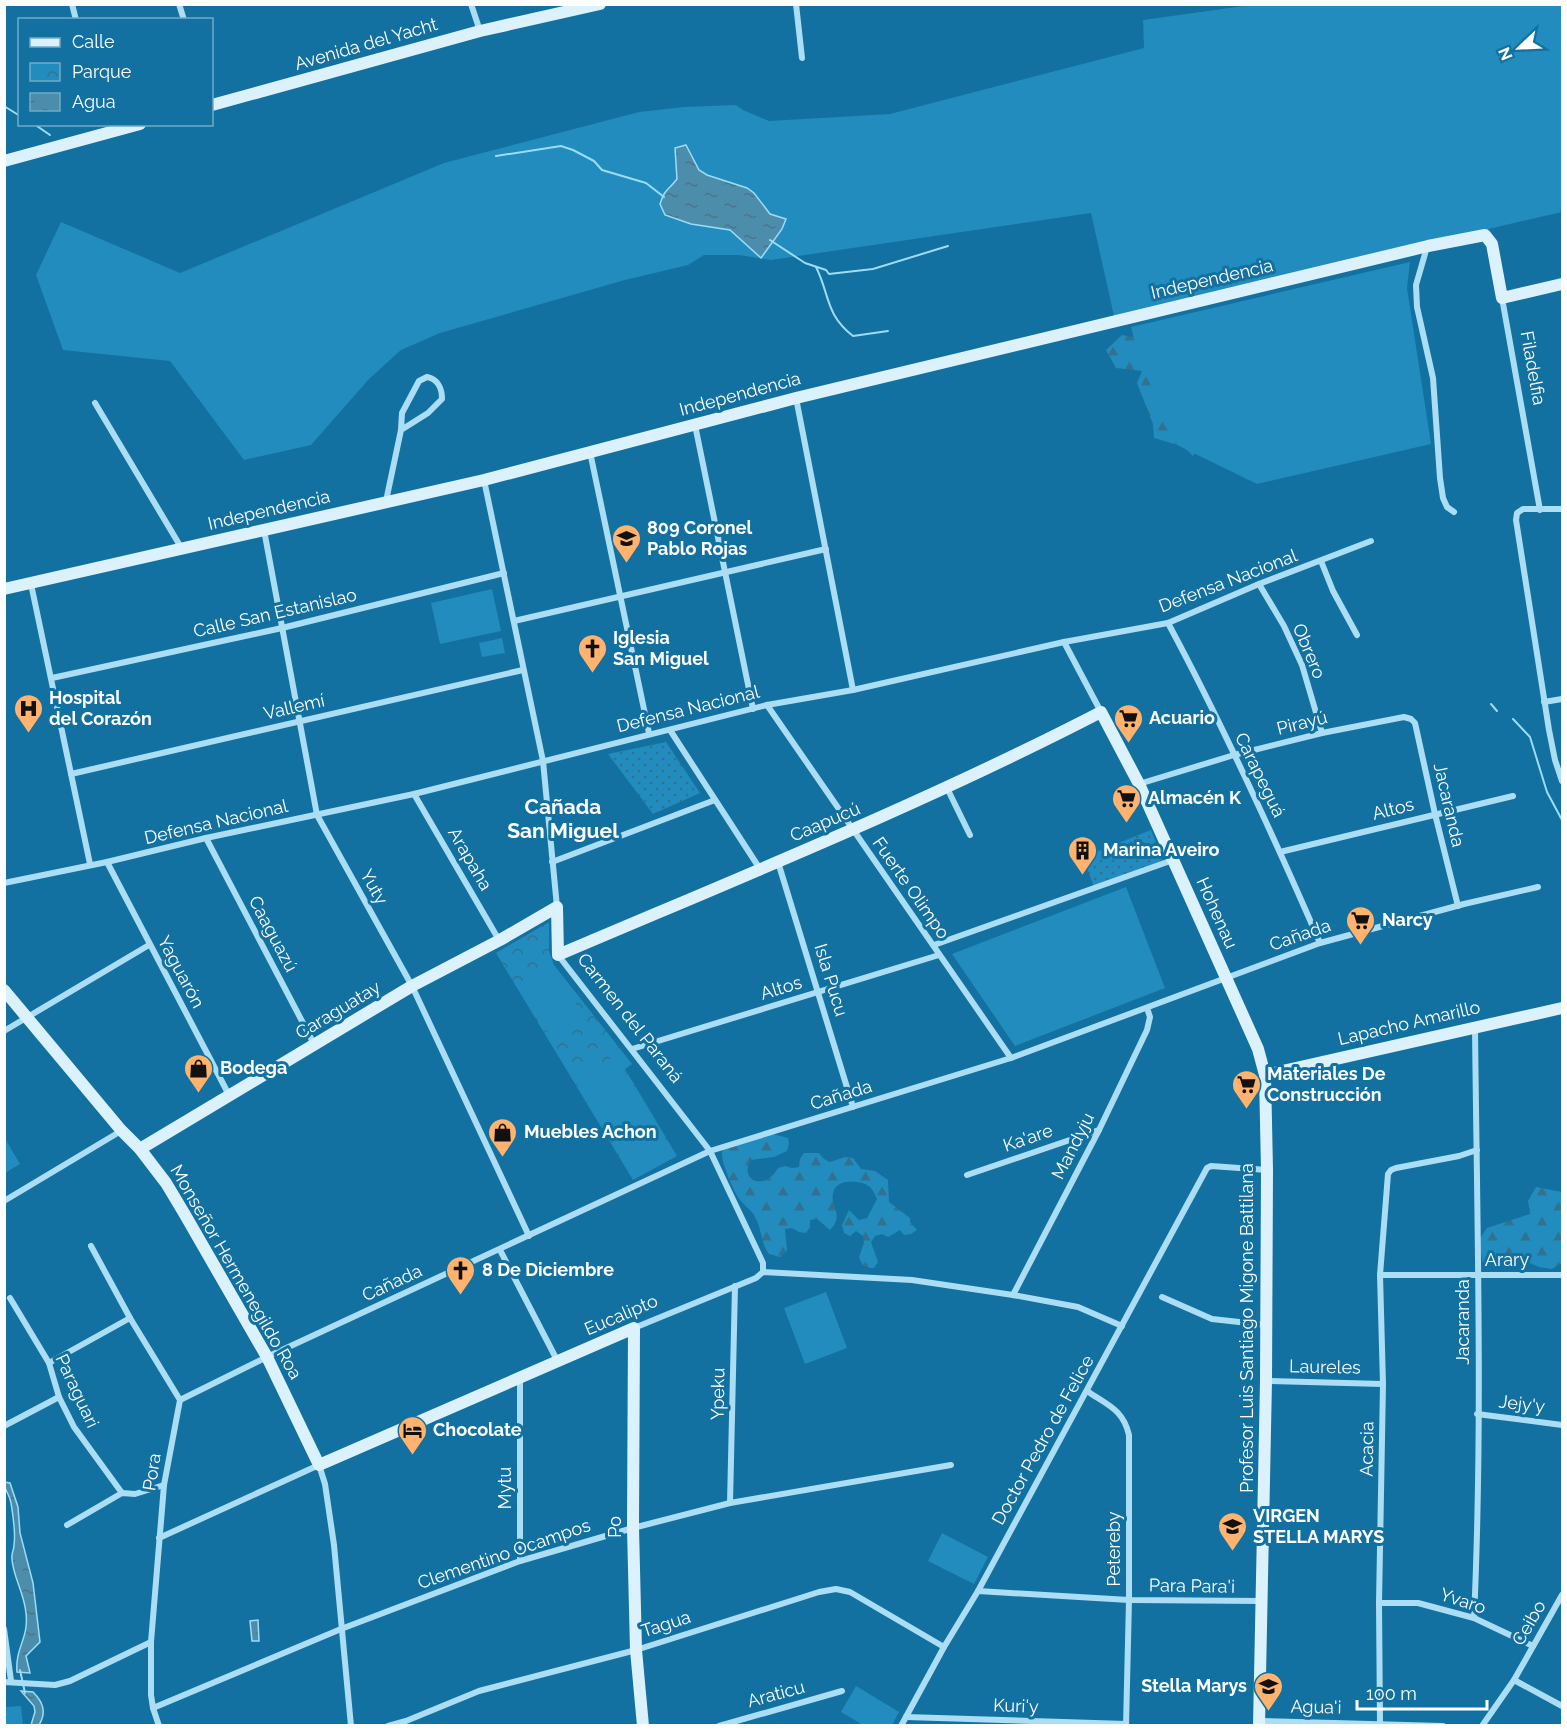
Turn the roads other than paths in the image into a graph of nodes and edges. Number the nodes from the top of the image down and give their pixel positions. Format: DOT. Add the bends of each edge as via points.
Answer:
graph roads {
  1 [pos="471,4"];
  2 [pos="600,4"];
  3 [pos="796,4"];
  4 [pos="480,31"];
  5 [pos="802,58"];
  6 [pos="213,105"];
  7 [pos="125,126"];
  8 [pos="110,128"];
  9 [pos="4,161"];
  10 [pos="1485,235"];
  11 [pos="1428,246"];
  12 [pos="1563,284"];
  13 [pos="1502,298"];
  14 [pos="796,398"];
  15 [pos="95,403"];
  16 [pos="694,425"];
  17 [pos="401,429"];
  18 [pos="589,451"];
  19 [pos="484,480"];
  20 [pos="386,502"];
  21 [pos="1563,509"];
  22 [pos="1540,510"];
  23 [pos="1454,512"];
  24 [pos="264,530"];
  25 [pos="1371,541"];
  26 [pos="182,549"];
  27 [pos="826,549"];
  28 [pos="1321,561"];
  29 [pos="726,571"];
  30 [pos="504,573"];
  31 [pos="31,584"];
  32 [pos="1260,584"];
  33 [pos="4,590"];
  34 [pos="620,595"];
  35 [pos="514,621"];
  36 [pos="1168,623"];
  37 [pos="282,628"];
  38 [pos="1357,635"];
  39 [pos="1064,642"];
  40 [pos="523,670"];
  41 [pos="52,678"];
  42 [pos="853,690"];
  43 [pos="1563,699"];
  44 [pos="1544,702"];
  45 [pos="767,705"];
  46 [pos="753,709"];
  47 [pos="1101,712"];
  48 [pos="1404,717"];
  49 [pos="299,721"];
  50 [pos="670,730"];
  51 [pos="649,733"];
  52 [pos="1322,733"];
  53 [pos="1234,755"];
  54 [pos="543,761"];
  55 [pos="71,774"];
  56 [pos="1563,781"];
  57 [pos="1139,784"];
  58 [pos="946,788"];
  59 [pos="414,794"];
  60 [pos="1513,796"];
  61 [pos="715,800"];
  62 [pos="1435,814"];
  63 [pos="317,815"];
  64 [pos="853,831"];
  65 [pos="970,835"];
  66 [pos="206,838"];
  67 [pos="1280,852"];
  68 [pos="1173,859"];
  69 [pos="778,861"];
  70 [pos="107,862"];
  71 [pos="552,862"];
  72 [pos="90,864"];
  73 [pos="760,869"];
  74 [pos="4,883"];
  75 [pos="1538,886"];
  76 [pos="1458,906"];
  77 [pos="556,907"];
  78 [pos="500,940"];
  79 [pos="1320,943"];
  80 [pos="149,945"];
  81 [pos="934,945"];
  82 [pos="558,955"];
  83 [pos="939,955"];
  84 [pos="1226,977"];
  85 [pos="412,986"];
  86 [pos="4,990"];
  87 [pos="819,992"];
  88 [pos="1147,1008"];
  89 [pos="1563,1008"];
  90 [pos="27,1018"];
  91 [pos="1475,1026"];
  92 [pos="4,1031"];
  93 [pos="314,1045"];
  94 [pos="632,1049"];
  95 [pos="1011,1058"];
  96 [pos="1265,1075"];
  97 [pos="230,1095"];
  98 [pos="853,1107"];
  99 [pos="122,1130"];
  100 [pos="1099,1130"];
  101 [pos="140,1149"];
  102 [pos="1476,1150"];
  103 [pos="710,1151"];
  104 [pos="1267,1170"];
  105 [pos="967,1175"];
  106 [pos="4,1201"];
  107 [pos="529,1236"];
  108 [pos="91,1246"];
  109 [pos="500,1250"];
  110 [pos="763,1272"];
  111 [pos="1380,1275"];
  112 [pos="1478,1275"];
  113 [pos="1563,1275"];
  114 [pos="735,1286"];
  115 [pos="1013,1295"];
  116 [pos="1162,1297"];
  117 [pos="10,1298"];
  118 [pos="130,1318"];
  119 [pos="1266,1325"];
  120 [pos="1122,1326"];
  121 [pos="634,1328"];
  122 [pos="267,1357"];
  123 [pos="558,1362"];
  124 [pos="49,1363"];
  125 [pos="520,1379"];
  126 [pos="1266,1381"];
  127 [pos="1383,1384"];
  128 [pos="1087,1391"];
  129 [pos="59,1397"];
  130 [pos="180,1400"];
  131 [pos="1478,1414"];
  132 [pos="1563,1425"];
  133 [pos="4,1426"];
  134 [pos="319,1465"];
  135 [pos="951,1465"];
  136 [pos="164,1485"];
  137 [pos="122,1493"];
  138 [pos="730,1503"];
  139 [pos="68,1525"];
  140 [pos="633,1528"];
  141 [pos="159,1538"];
  142 [pos="520,1561"];
  143 [pos="978,1591"];
  144 [pos="1563,1596"];
  145 [pos="1129,1600"];
  146 [pos="1262,1601"];
  147 [pos="1379,1603"];
  148 [pos="1559,1608"];
  149 [pos="1474,1618"];
  150 [pos="4,1629"];
  151 [pos="341,1629"];
  152 [pos="151,1642"];
  153 [pos="1533,1646"];
  154 [pos="944,1647"];
  155 [pos="636,1650"];
  156 [pos="1515,1680"];
  157 [pos="8,1682"];
  158 [pos="842,1691"];
  159 [pos="1563,1706"];
  160 [pos="153,1708"];
  161 [pos="906,1717"];
  162 [pos="1259,1723"];
  163 [pos="1376,1724"];
  164 [pos="159,1725"];
  165 [pos="351,1725"];
  166 [pos="388,1725"];
  167 [pos="643,1725"];
  168 [pos="718,1725"];
  169 [pos="902,1725"];
  170 [pos="1126,1725"];
  171 [pos="1443,1725"];
  172 [pos="1482,1725"];
  1 -- 4 [label="street"];
  2 -- 4 [label="street, Avenida del Yacht"];
  3 -- 5 [label="street"];
  4 -- 6 [label="street, Avenida del Yacht"];
  7 -- 8 [label="street"];
  8 -- 9 [label="street"];
  10 -- 11 [label="street, Independencia"];
  10 -- 13 [label="street, Filadelfia" via="1492,244"];
  11 -- 14 [label="street, Independencia"];
  11 -- 23 [label="street" via="1416,285 1417,307 1433,378 1443,498"];
  12 -- 13 [label="street"];
  13 -- 22 [label="street, Filadelfia"];
  14 -- 16 [label="street, Independencia"];
  14 -- 27 [label="street"];
  15 -- 26 [label="street"];
  16 -- 18 [label="street, Independencia"];
  16 -- 29 [label="street"];
  17 -- 17 [label="street" via="402,412 411,394 419,381 431,378 442,391 442,399 428,413"];
  17 -- 20 [label="street"];
  18 -- 19 [label="street, Independencia"];
  18 -- 34 [label="street"];
  19 -- 20 [label="street, Independencia"];
  19 -- 30 [label="street, Carmen del Paraná"];
  20 -- 24 [label="street, Independencia"];
  21 -- 22 [label="street"];
  22 -- 44 [label="street" via="1523,509 1516,520"];
  24 -- 26 [label="street, Independencia"];
  24 -- 37 [label="street, Yuty"];
  25 -- 28 [label="street, Defensa Nacional"];
  26 -- 31 [label="street, Independencia"];
  27 -- 29 [label="street"];
  27 -- 42 [label="street"];
  28 -- 32 [label="street, Defensa Nacional"];
  28 -- 38 [label="street"];
  29 -- 34 [label="street"];
  29 -- 46 [label="street"];
  30 -- 35 [label="street, Carmen del Paraná"];
  30 -- 37 [label="street, Calle San Estanislao"];
  31 -- 33 [label="street, Independencia"];
  31 -- 41 [label="street"];
  32 -- 36 [label="street, Defensa Nacional"];
  32 -- 52 [label="street, Obrero" via="1302,665"];
  34 -- 35 [label="street"];
  34 -- 51 [label="street"];
  35 -- 40 [label="street, Carmen del Paraná"];
  36 -- 39 [label="street, Defensa Nacional"];
  36 -- 53 [label="street, Carapeguá"];
  37 -- 41 [label="street, Calle San Estanislao"];
  37 -- 49 [label="street, Yuty"];
  39 -- 42 [label="street, Defensa Nacional"];
  39 -- 47 [label="street, Hohenau"];
  40 -- 49 [label="street, Vallemí"];
  40 -- 54 [label="street, Carmen del Paraná"];
  41 -- 55 [label="street"];
  42 -- 45 [label="street, Defensa Nacional"];
  43 -- 44 [label="street"];
  44 -- 56 [label="street" via="1554,760"];
  45 -- 46 [label="street, Defensa Nacional"];
  45 -- 64 [label="street, Fuerte Olimpo"];
  46 -- 50 [label="street, Defensa Nacional"];
  47 -- 57 [label="street, Hohenau"];
  47 -- 58 [label="street, Caapucú"];
  48 -- 52 [label="street, Pirayú"];
  48 -- 62 [label="street, Jacaranda" via="1415,723"];
  49 -- 55 [label="street, Vallemí"];
  49 -- 63 [label="street, Yuty"];
  50 -- 51 [label="street, Defensa Nacional"];
  50 -- 61 [label="street"];
  51 -- 54 [label="street, Defensa Nacional"];
  52 -- 53 [label="street, Pirayú"];
  53 -- 57 [label="street, Pirayú"];
  53 -- 67 [label="street, Carapeguá"];
  54 -- 59 [label="street, Defensa Nacional"];
  54 -- 71 [label="street, Carmen del Paraná"];
  55 -- 72 [label="street"];
  57 -- 68 [label="street, Hohenau"];
  58 -- 64 [label="street, Caapucú"];
  58 -- 65 [label="street"];
  59 -- 63 [label="street, Defensa Nacional"];
  59 -- 78 [label="street, Arapaha"];
  60 -- 62 [label="street, Altos"];
  61 -- 71 [label="street"];
  61 -- 73 [label="street"];
  62 -- 67 [label="street, Altos"];
  62 -- 76 [label="street, Jacaranda"];
  63 -- 66 [label="street, Defensa Nacional"];
  63 -- 85 [label="street, Yuty"];
  64 -- 69 [label="street, Caapucú"];
  64 -- 81 [label="street, Fuerte Olimpo"];
  66 -- 70 [label="street, Defensa Nacional"];
  66 -- 93 [label="street, Caaguazú"];
  67 -- 79 [label="street, Carapeguá"];
  68 -- 81 [label="street"];
  68 -- 84 [label="street, Hohenau"];
  69 -- 73 [label="street, Caapucú"];
  69 -- 87 [label="street, Isla Pucu"];
  70 -- 72 [label="street, Defensa Nacional"];
  70 -- 80 [label="street, Yaguarón"];
  71 -- 77 [label="street, Carmen del Paraná"];
  72 -- 74 [label="street, Defensa Nacional"];
  73 -- 82 [label="street, Caapucú"];
  75 -- 76 [label="street, Cañada"];
  76 -- 79 [label="street, Cañada"];
  77 -- 78 [label="street, Caraguatay"];
  77 -- 82 [label="street, Carmen del Paraná"];
  78 -- 85 [label="street, Caraguatay"];
  79 -- 84 [label="street, Cañada"];
  80 -- 90 [label="street"];
  80 -- 97 [label="street, Yaguarón"];
  81 -- 83 [label="street, Fuerte Olimpo"];
  82 -- 94 [label="street, Carmen del Paraná"];
  83 -- 87 [label="street, Altos"];
  83 -- 95 [label="street, Fuerte Olimpo"];
  84 -- 88 [label="street, Cañada"];
  84 -- 96 [label="street, Hohenau" via="1258,1049"];
  85 -- 93 [label="street, Caraguatay"];
  85 -- 107 [label="street, Yuty"];
  86 -- 90 [label="street, Monseñor Hermenegildo Roa"];
  87 -- 94 [label="street, Altos"];
  87 -- 98 [label="street, Isla Pucu"];
  88 -- 95 [label="street, Cañada"];
  88 -- 100 [label="street, Mandyju" via="1147,1030"];
  89 -- 91 [label="street, Lapacho Amarillo"];
  90 -- 92 [label="street"];
  90 -- 99 [label="street, Monseñor Hermenegildo Roa"];
  91 -- 96 [label="street, Lapacho Amarillo"];
  91 -- 102 [label="street, Jacaranda"];
  93 -- 97 [label="street, Caraguatay"];
  94 -- 103 [label="street, Carmen del Paraná"];
  95 -- 98 [label="street, Cañada"];
  96 -- 104 [label="street, Profesor Luis Santiago Migone Battilana"];
  97 -- 101 [label="street, Caraguatay"];
  98 -- 103 [label="street, Cañada"];
  99 -- 101 [label="street, Monseñor Hermenegildo Roa"];
  99 -- 106 [label="street"];
  100 -- 105 [label="street, Ka'are"];
  100 -- 115 [label="street, Mandyju"];
  101 -- 122 [label="street, Monseñor Hermenegildo Roa" via="166,1183"];
  102 -- 111 [label="street, Acacia" via="1391,1170"];
  102 -- 112 [label="street, Jacaranda"];
  103 -- 107 [label="street, Cañada"];
  103 -- 110 [label="street, Carmen del Paraná" via="763,1263"];
  104 -- 119 [label="street, Profesor Luis Santiago Migone Battilana"];
  104 -- 120 [label="street, Doctor Pedro de Felice" via="1209,1167"];
  107 -- 109 [label="street, Cañada"];
  108 -- 118 [label="street"];
  109 -- 122 [label="street, Cañada"];
  109 -- 123 [label="street"];
  110 -- 114 [label="street, Eucalipto"];
  110 -- 115 [label="street, Eucalipto" via="912,1280"];
  111 -- 112 [label="street, Arary"];
  111 -- 127 [label="street, Acacia"];
  112 -- 113 [label="street, Arary"];
  112 -- 131 [label="street, Jacaranda"];
  114 -- 121 [label="street, Eucalipto"];
  114 -- 138 [label="street, Ypeku"];
  115 -- 120 [label="street, Eucalipto" via="1078,1307"];
  116 -- 119 [label="street" via="1212,1319"];
  117 -- 124 [label="street, Paraguari"];
  118 -- 124 [label="street"];
  118 -- 130 [label="street"];
  119 -- 126 [label="street, Profesor Luis Santiago Migone Battilana"];
  120 -- 128 [label="street, Doctor Pedro de Felice"];
  121 -- 123 [label="street, Eucalipto"];
  121 -- 140 [label="street, Po"];
  122 -- 130 [label="street, Cañada"];
  122 -- 134 [label="street, Monseñor Hermenegildo Roa"];
  123 -- 125 [label="street, Eucalipto"];
  124 -- 129 [label="street, Paraguari"];
  125 -- 134 [label="street, Eucalipto"];
  125 -- 142 [label="street, Mytu"];
  126 -- 127 [label="street, Laureles"];
  126 -- 146 [label="street, Profesor Luis Santiago Migone Battilana"];
  127 -- 147 [label="street, Acacia"];
  128 -- 143 [label="street, Doctor Pedro de Felice"];
  128 -- 145 [label="street, Petereby" via="1119,1413 1129,1435"];
  129 -- 133 [label="street"];
  129 -- 137 [label="street, Paraguari" via="74,1427"];
  130 -- 136 [label="street, Pora"];
  131 -- 132 [label="street, Jejy'y"];
  131 -- 149 [label="street, Jacaranda"];
  134 -- 141 [label="street, Eucalipto"];
  134 -- 151 [label="street, Monseñor Hermenegildo Roa" via="334,1545"];
  135 -- 138 [label="street, Clementino Ocampos"];
  136 -- 137 [label="street" via="135,1494"];
  136 -- 141 [label="street, Pora"];
  137 -- 139 [label="street"];
  138 -- 140 [label="street, Clementino Ocampos"];
  140 -- 142 [label="street, Clementino Ocampos"];
  140 -- 155 [label="street, Po"];
  141 -- 152 [label="street, Pora"];
  142 -- 151 [label="street, Clementino Ocampos"];
  143 -- 145 [label="street, Para Para'i"];
  143 -- 154 [label="street, Doctor Pedro de Felice"];
  144 -- 148 [label="street, Ceibo"];
  145 -- 146 [label="street, Para Para'i"];
  145 -- 170 [label="street, Petereby"];
  146 -- 162 [label="street, Profesor Luis Santiago Migone Battilana"];
  147 -- 149 [label="street, Yvaro" via="1418,1603"];
  147 -- 163 [label="street, Acacia"];
  148 -- 153 [label="street, Ceibo"];
  149 -- 153 [label="street, Yvaro"];
  150 -- 157 [label="street"];
  151 -- 160 [label="street, Clementino Ocampos"];
  151 -- 165 [label="street, Monseñor Hermenegildo Roa"];
  152 -- 157 [label="street" via="70,1681 55,1685"];
  152 -- 160 [label="street, Pora"];
  153 -- 156 [label="street, Ceibo"];
  154 -- 155 [label="street, Tagua" via="850,1592 836,1589"];
  154 -- 161 [label="street, Doctor Pedro de Felice"];
  155 -- 166 [label="street, Tagua" via="479,1691"];
  155 -- 167 [label="street, Po"];
  156 -- 159 [label="street"];
  156 -- 172 [label="street, Ceibo"];
  158 -- 168 [label="street, Araticu"];
  160 -- 164 [label="street, Pora"];
  161 -- 169 [label="street, Doctor Pedro de Felice"];
  161 -- 170 [label="street, Kuri'y"];
  162 -- 163 [label="street, Agua'i"];
  163 -- 171 [label="street, Agua'i"];
}
